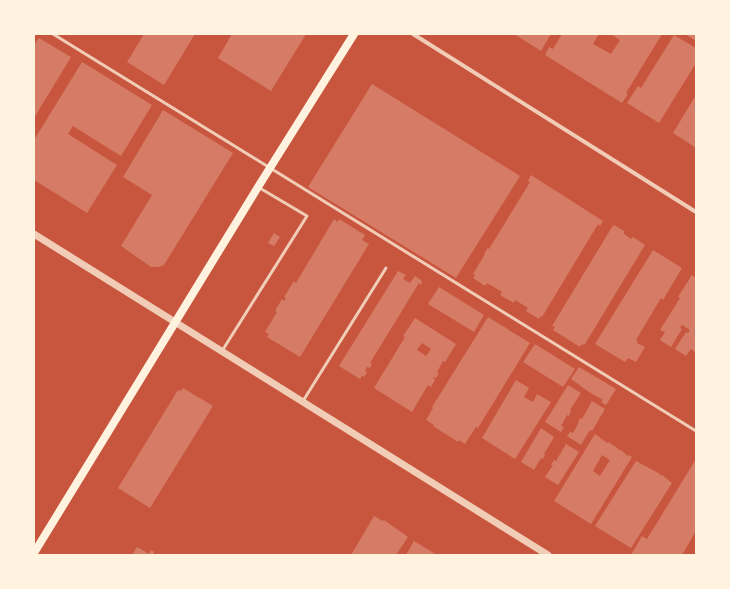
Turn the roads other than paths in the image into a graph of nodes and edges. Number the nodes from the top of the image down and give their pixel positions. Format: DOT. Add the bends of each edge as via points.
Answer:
graph roads {
  1 [pos="53,34"];
  2 [pos="354,34"];
  3 [pos="413,34"];
  4 [pos="270,168"];
  5 [pos="258,187"];
  6 [pos="696,212"];
  7 [pos="34,234"];
  8 [pos="386,268"];
  9 [pos="176,322"];
  10 [pos="222,351"];
  11 [pos="303,402"];
  12 [pos="696,431"];
  13 [pos="34,553"];
  14 [pos="548,555"];
  1 -- 4 [label="lane"];
  2 -- 4 [label="main road"];
  3 -- 6 [label="street"];
  4 -- 5 [label="main road"];
  4 -- 12 [label="lane"];
  5 -- 9 [label="main road"];
  5 -- 10 [label="lane" via="307,216"];
  7 -- 9 [label="street"];
  8 -- 11 [label="lane"];
  9 -- 10 [label="street"];
  9 -- 13 [label="main road"];
  10 -- 11 [label="street"];
  11 -- 14 [label="street"];
}
